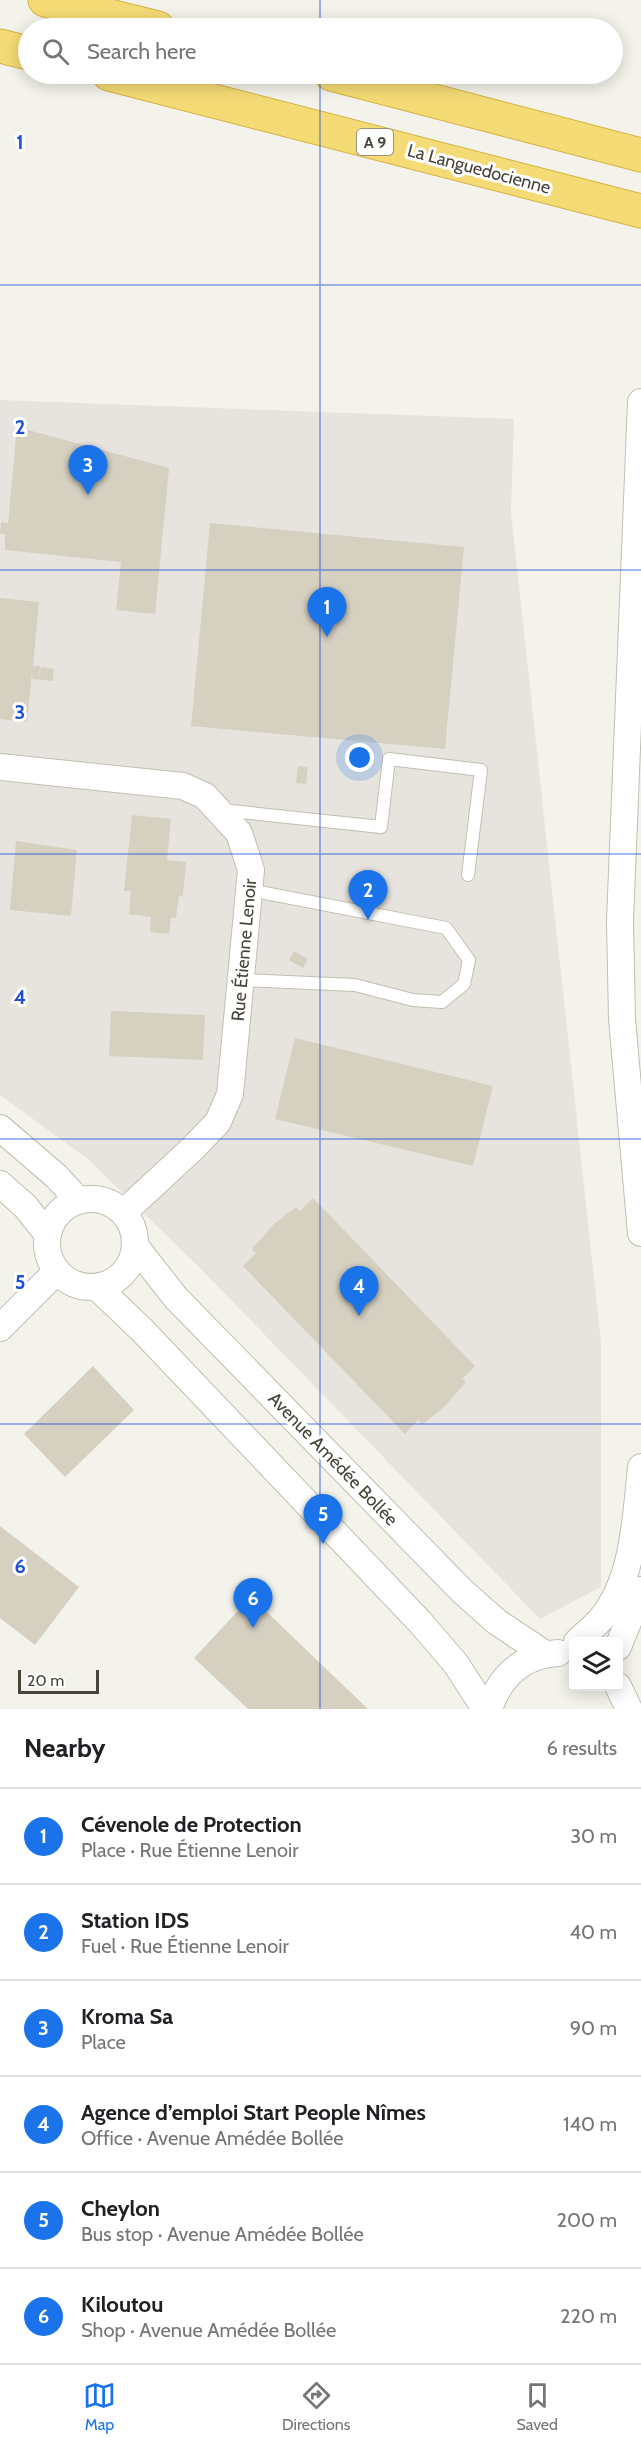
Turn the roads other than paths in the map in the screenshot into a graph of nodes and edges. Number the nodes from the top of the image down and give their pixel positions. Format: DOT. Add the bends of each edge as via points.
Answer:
graph roads {
  1 [pos="45,0"];
  2 [pos="118,18"];
  3 [pos="0,46"];
  4 [pos="18,50"];
  5 [pos="148,84"];
  6 [pos="369,84"];
  7 [pos="641,155"];
  8 [pos="641,211"];
  9 [pos="641,402"];
  10 [pos="0,767"];
  11 [pos="218,810"];
  12 [pos="468,875"];
  13 [pos="249,890"];
  14 [pos="241,980"];
  15 [pos="0,1128"];
  16 [pos="0,1184"];
  17 [pos="79,1201"];
  18 [pos="124,1212"];
  19 [pos="641,1233"];
  20 [pos="48,1235"];
  21 [pos="136,1247"];
  22 [pos="57,1271"];
  23 [pos="98,1288"];
  24 [pos="0,1328"];
  25 [pos="641,1467"];
  26 [pos="641,1590"];
  27 [pos="622,1637"];
  28 [pos="567,1650"];
  29 [pos="487,1709"];
  1 -- 2 [label="highway"];
  3 -- 4 [label="highway"];
  5 -- 8 [label="highway, La Languedocienne / A 9"];
  6 -- 7 [label="highway"];
  9 -- 19 [label="street" via="620,921 622,1019"];
  10 -- 11 [label="street, Rue Étienne Lenoir" via="183,786 205,796"];
  11 -- 12 [label="lane" via="381,827 389,759 481,770"];
  11 -- 13 [label="street, Rue Étienne Lenoir" via="239,833 251,870"];
  13 -- 14 [label="street, Rue Étienne Lenoir"];
  13 -- 14 [label="lane" via="446,928 469,960 464,984 442,1002 413,1000 355,985"];
  14 -- 18 [label="street, Rue Étienne Lenoir" via="230,1094 218,1122"];
  15 -- 17 [label="street"];
  16 -- 20 [label="street" via="25,1206"];
  17 -- 18 [label="street" via="103,1200"];
  17 -- 20 [label="street" via="59,1213"];
  18 -- 21 [label="street" via="131,1222"];
  20 -- 22 [label="street" via="47,1248"];
  21 -- 23 [label="street" via="124,1274"];
  21 -- 28 [label="street, Avenue Amédée Bollée" via="176,1298 462,1591 497,1622"];
  22 -- 23 [label="street" via="82,1287"];
  22 -- 24 [label="street"];
  23 -- 29 [label="street" via="432,1635"];
  25 -- 28 [label="street" via="634,1538 617,1594 602,1619"];
  26 -- 27 [label="street"];
  28 -- 29 [label="street" via="525,1662 507,1674"];
}
